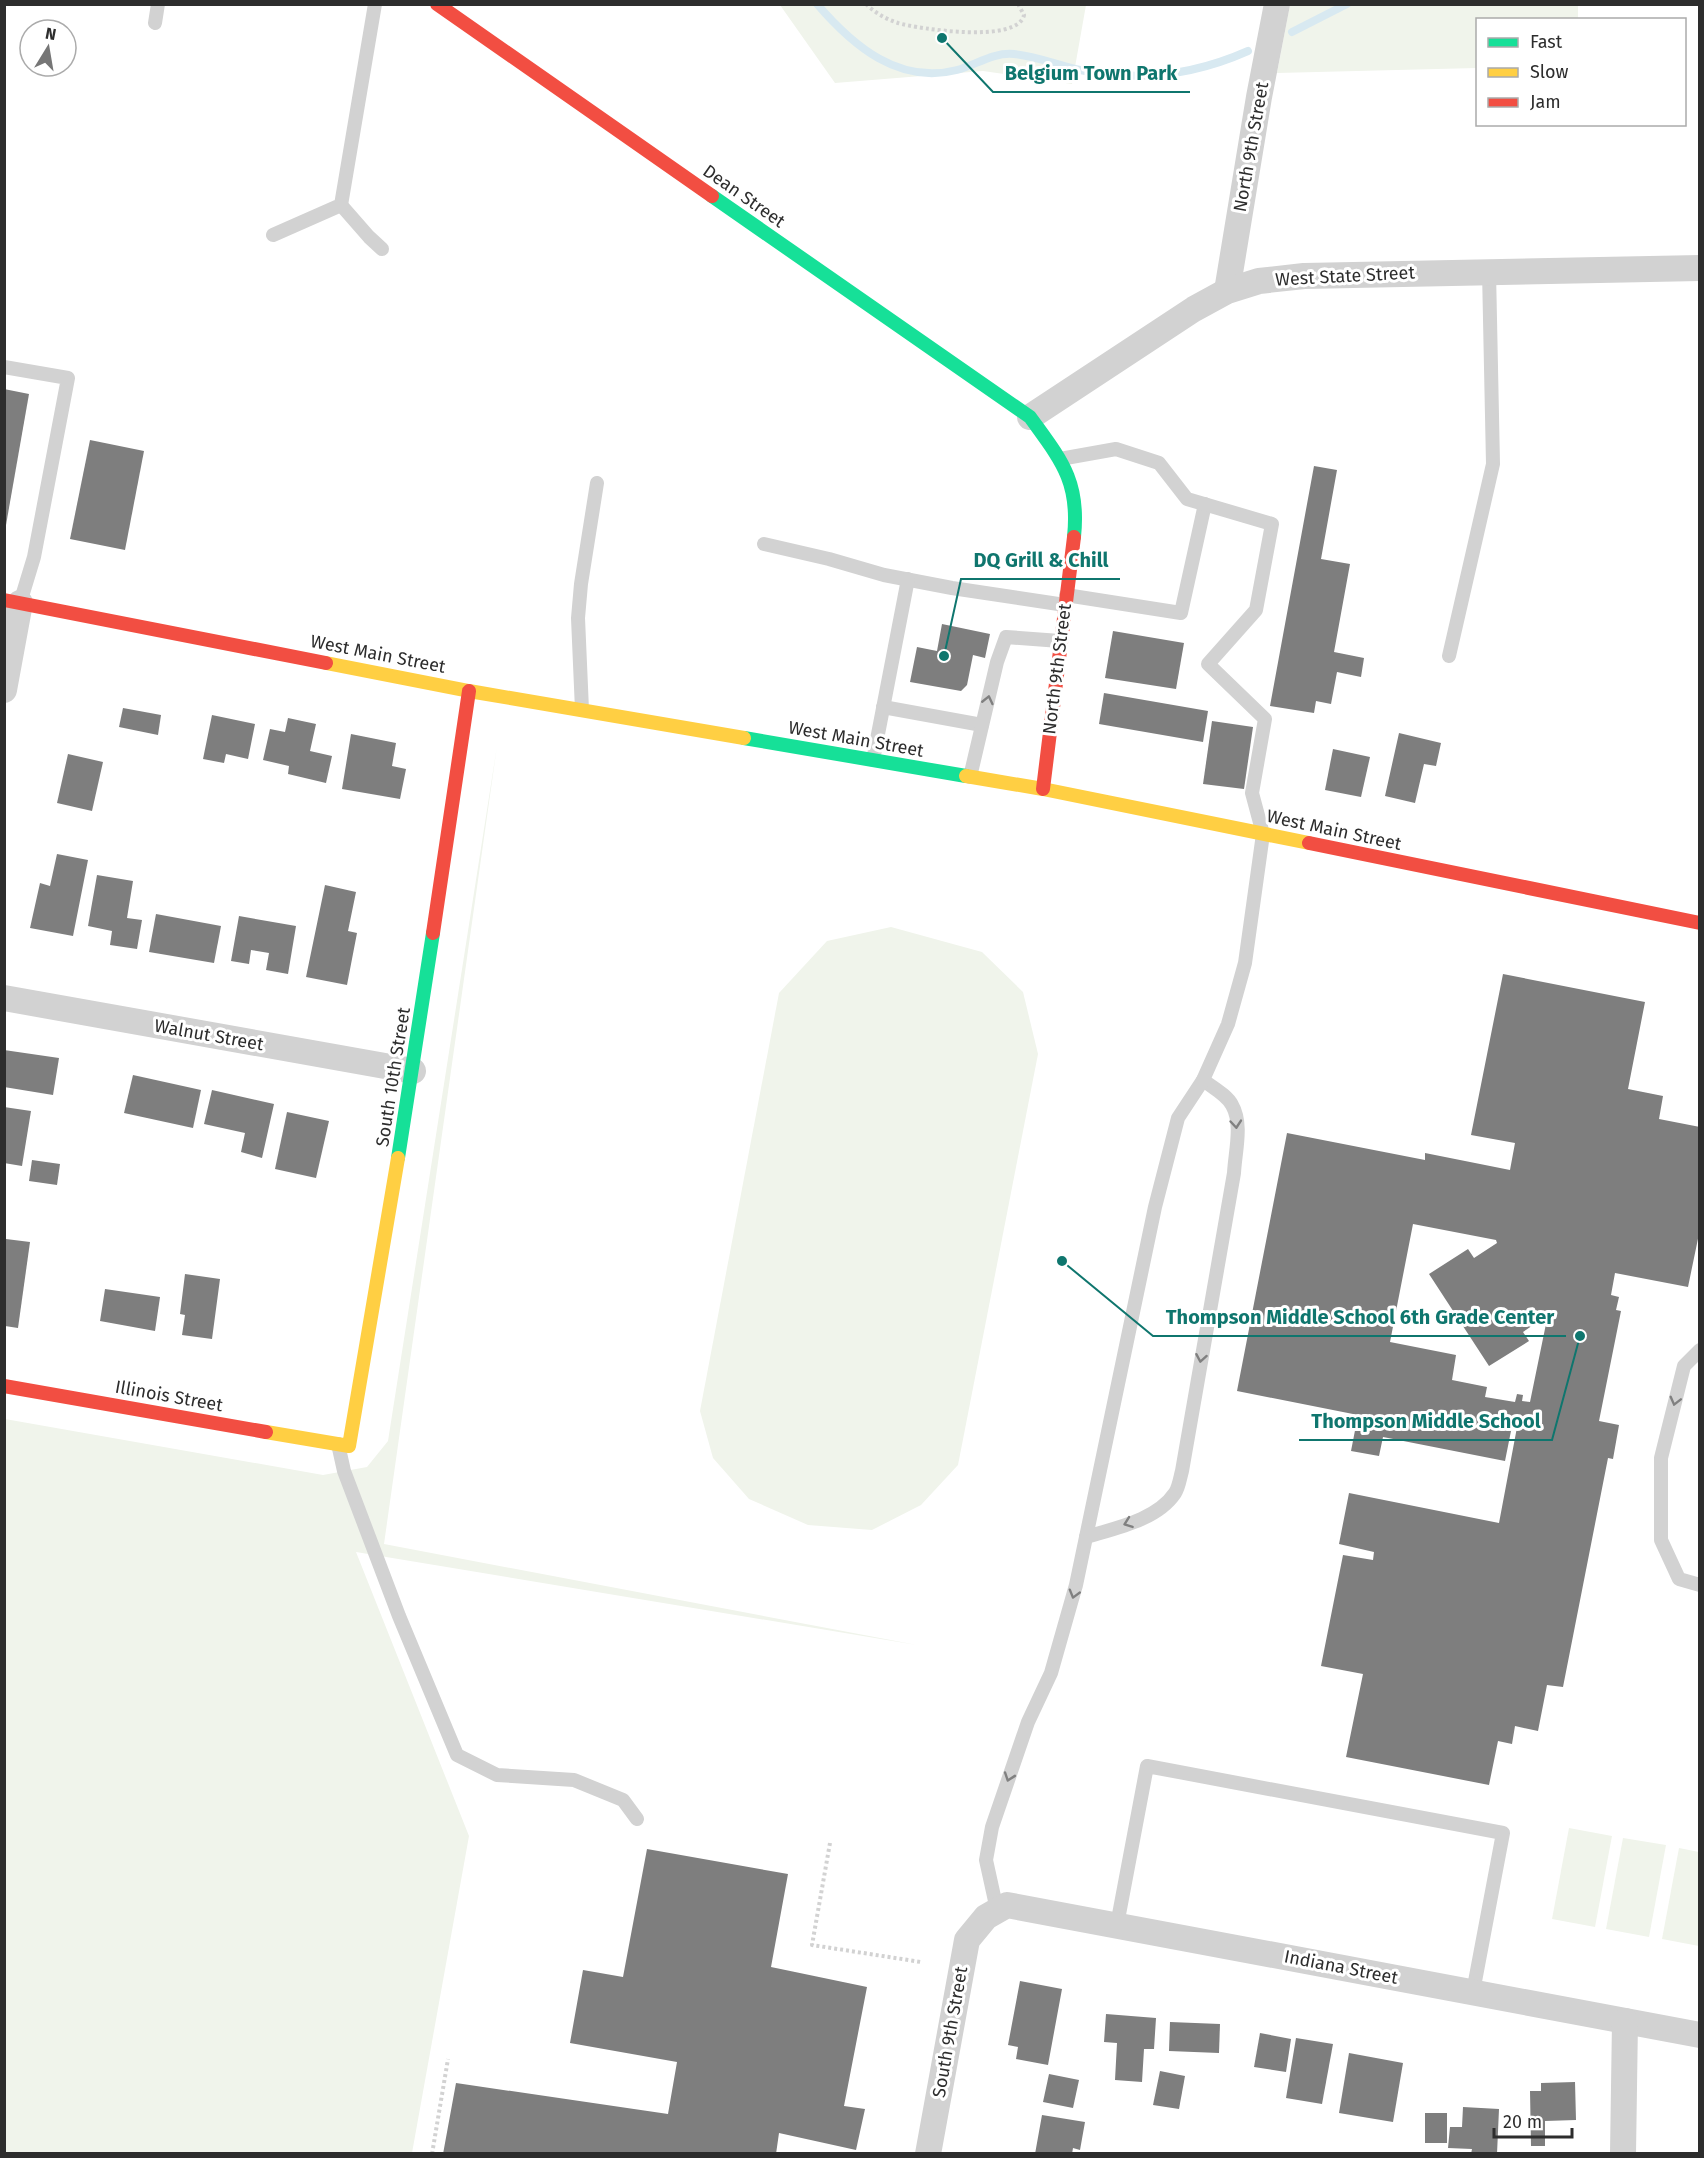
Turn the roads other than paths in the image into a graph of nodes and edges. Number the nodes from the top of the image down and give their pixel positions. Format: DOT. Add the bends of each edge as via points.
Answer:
graph roads {
  1 [pos="159,4"];
  2 [pos="375,4"];
  3 [pos="437,4"];
  4 [pos="1278,4"];
  5 [pos="155,23"];
  6 [pos="341,205"];
  7 [pos="273,235"];
  8 [pos="382,249"];
  9 [pos="1700,267"];
  10 [pos="1490,271"];
  11 [pos="1227,291"];
  12 [pos="4,367"];
  13 [pos="1029,417"];
  14 [pos="1060,459"];
  15 [pos="597,483"];
  16 [pos="1205,504"];
  17 [pos="764,544"];
  18 [pos="908,579"];
  19 [pos="1065,600"];
  20 [pos="12,601"];
  21 [pos="1060,640"];
  22 [pos="1449,656"];
  23 [pos="4,690"];
  24 [pos="469,691"];
  25 [pos="883,707"];
  26 [pos="582,710"];
  27 [pos="982,725"];
  28 [pos="873,760"];
  29 [pos="970,777"];
  30 [pos="1043,789"];
  31 [pos="1263,834"];
  32 [pos="1700,923"];
  33 [pos="4,998"];
  34 [pos="413,1071"];
  35 [pos="1203,1080"];
  36 [pos="1700,1350"];
  37 [pos="4,1386"];
  38 [pos="333,1443"];
  39 [pos="1086,1537"];
  40 [pos="1700,1586"];
  41 [pos="637,1819"];
  42 [pos="992,1914"];
  43 [pos="1117,1925"];
  44 [pos="1473,1992"];
  45 [pos="1625,2021"];
  46 [pos="1700,2035"];
  47 [pos="928,2154"];
  48 [pos="1623,2154"];
  1 -- 5 [label="lane"];
  2 -- 6 [label="lane"];
  3 -- 13 [label="street, Dean Street"];
  4 -- 11 [label="street, North 9th Street"];
  6 -- 7 [label="lane"];
  6 -- 8 [label="lane"];
  9 -- 10 [label="street, West State Street"];
  10 -- 11 [label="street, West State Street" via="1304,276 1259,281"];
  10 -- 22 [label="lane" via="1493,464"];
  11 -- 13 [label="street, West State Street"];
  12 -- 20 [label="lane" via="68,378 34,557"];
  13 -- 14 [label="street, North 9th Street"];
  14 -- 16 [label="lane" via="1116,449 1159,463 1187,499"];
  14 -- 19 [label="street, North 9th Street" via="1072,485 1076,518"];
  15 -- 26 [label="lane" via="578,618"];
  16 -- 19 [label="lane" via="1181,613"];
  16 -- 31 [label="lane" via="1272,524 1256,610 1208,664 1265,718 1252,793"];
  17 -- 18 [label="lane"];
  18 -- 19 [label="lane"];
  18 -- 25 [label="lane"];
  19 -- 21 [label="street, North 9th Street"];
  20 -- 23 [label="street" via="12,639"];
  20 -- 24 [label="street, West Main Street"];
  27 -- 21 [label="lane, one-way" via="1006,638"];
  21 -- 30 [label="street, North 9th Street"];
  24 -- 26 [label="street, West Main Street"];
  24 -- 34 [label="street, South 10th Street"];
  25 -- 27 [label="lane"];
  25 -- 28 [label="lane"];
  26 -- 28 [label="street, West Main Street"];
  27 -- 29 [label="lane"];
  28 -- 29 [label="street, West Main Street"];
  29 -- 30 [label="street, West Main Street"];
  30 -- 31 [label="street, West Main Street"];
  31 -- 32 [label="street, West Main Street"];
  31 -- 35 [label="lane" via="1245,963 1228,1024"];
  33 -- 34 [label="street, Walnut Street"];
  34 -- 38 [label="street, South 10th Street" via="350,1446"];
  35 -- 39 [label="lane" via="1178,1118 1155,1207"];
  35 -- 39 [label="lane, one-way" via="1232,1104 1237,1136 1234,1173 1182,1471 1176,1492 1163,1506 1133,1522"];
  36 -- 40 [label="lane, one-way" via="1684,1366 1661,1458 1661,1540 1679,1579"];
  37 -- 38 [label="street, Illinois Street"];
  38 -- 41 [label="lane" via="394,1605 457,1755 497,1775 574,1780 623,1800"];
  39 -- 42 [label="lane, one-way" via="1077,1585 1051,1673 1028,1722 992,1827 986,1860"];
  42 -- 43 [label="street, Indiana Street" via="1007,1905"];
  42 -- 47 [label="street, South 9th Street" via="967,1940"];
  43 -- 44 [label="street, Indiana Street"];
  43 -- 44 [label="lane" via="1147,1766 1400,1813 1503,1833"];
  44 -- 45 [label="street, Indiana Street"];
  45 -- 46 [label="street, Indiana Street"];
  45 -- 48 [label="street"];
}
